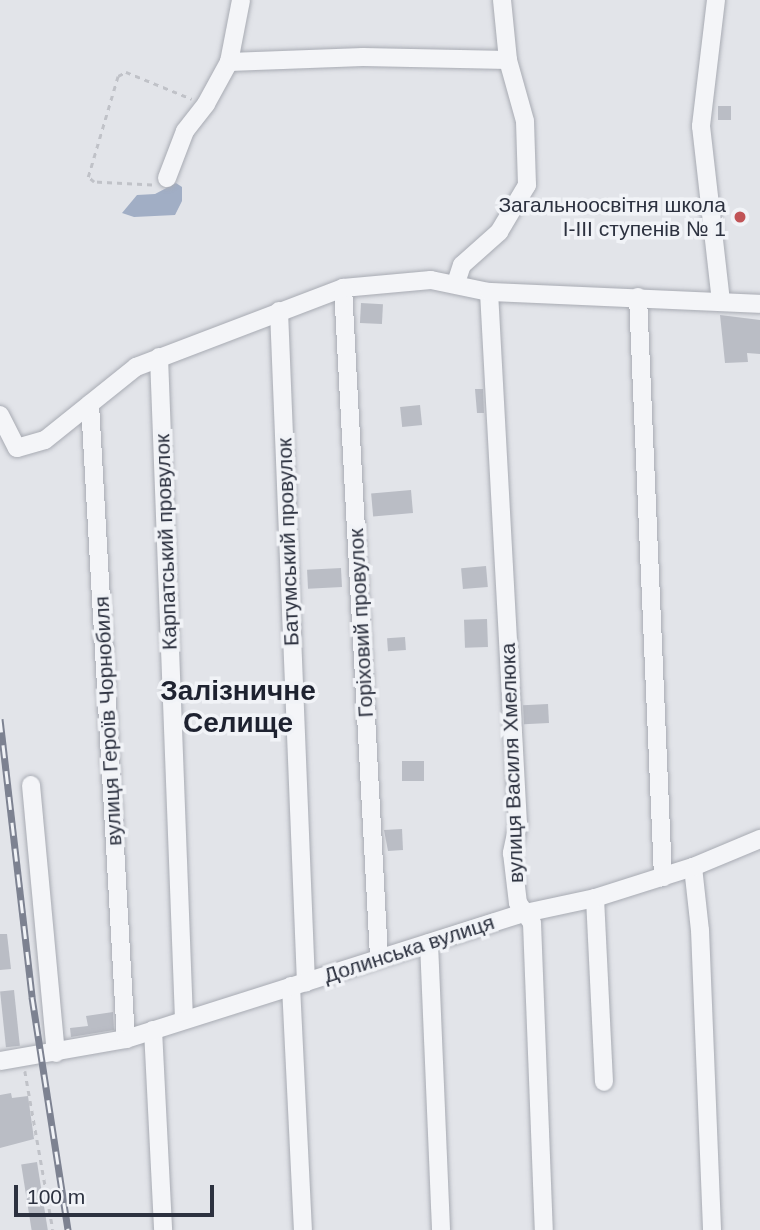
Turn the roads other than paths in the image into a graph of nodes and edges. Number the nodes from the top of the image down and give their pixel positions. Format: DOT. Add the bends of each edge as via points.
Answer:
graph roads {
  1 [pos="241,0"];
  2 [pos="502,0"];
  3 [pos="716,0"];
  4 [pos="508,60"];
  5 [pos="229,62"];
  6 [pos="167,178"];
  7 [pos="456,283"];
  8 [pos="343,288"];
  9 [pos="489,292"];
  10 [pos="638,297"];
  11 [pos="721,301"];
  12 [pos="760,304"];
  13 [pos="279,311"];
  14 [pos="159,358"];
  15 [pos="90,404"];
  16 [pos="0,415"];
  17 [pos="31,785"];
  18 [pos="760,839"];
  19 [pos="693,867"];
  20 [pos="663,877"];
  21 [pos="595,898"];
  22 [pos="525,914"];
  23 [pos="429,943"];
  24 [pos="379,958"];
  25 [pos="299,984"];
  26 [pos="184,1020"];
  27 [pos="153,1030"];
  28 [pos="126,1039"];
  29 [pos="56,1053"];
  30 [pos="0,1061"];
  31 [pos="604,1082"];
  32 [pos="163,1230"];
  33 [pos="303,1230"];
  34 [pos="441,1230"];
  35 [pos="544,1230"];
  36 [pos="712,1230"];
  1 -- 5 [label="street"];
  2 -- 4 [label="street"];
  3 -- 11 [label="street" via="701,126"];
  4 -- 5 [label="street" via="363,57"];
  4 -- 7 [label="street" via="525,121 527,185 499,232 462,265"];
  5 -- 6 [label="street" via="185,131"];
  7 -- 8 [label="street" via="431,279"];
  7 -- 9 [label="street"];
  8 -- 13 [label="street"];
  8 -- 24 [label="street, Горіховий провулок"];
  9 -- 10 [label="street"];
  9 -- 22 [label="street, вулиця Василя Хмелюка" via="518,824 512,853 518,903"];
  10 -- 11 [label="street"];
  10 -- 20 [label="street"];
  11 -- 12 [label="street"];
  13 -- 14 [label="street"];
  13 -- 25 [label="street, Батумський провулок"];
  14 -- 15 [label="street" via="136,367"];
  14 -- 26 [label="street, Карпатський провулок"];
  15 -- 16 [label="street" via="45,440 17,448"];
  15 -- 28 [label="street, вулиця Героїв Чорнобиля"];
  17 -- 29 [label="street"];
  18 -- 19 [label="street, Долинська вулиця"];
  19 -- 20 [label="street, Долинська вулиця"];
  19 -- 36 [label="street" via="700,930"];
  20 -- 21 [label="street, Долинська вулиця"];
  21 -- 22 [label="street, Долинська вулиця"];
  21 -- 31 [label="street"];
  22 -- 23 [label="street, Долинська вулиця"];
  22 -- 35 [label="street, вулиця Василя Хмелюка" via="532,923"];
  23 -- 24 [label="street, Долинська вулиця"];
  23 -- 34 [label="street"];
  24 -- 25 [label="street, Долинська вулиця"];
  25 -- 26 [label="street, Долинська вулиця"];
  25 -- 33 [label="street, Батумський провулок"];
  26 -- 27 [label="street, Долинська вулиця"];
  27 -- 28 [label="street, Долинська вулиця"];
  27 -- 32 [label="street"];
  28 -- 29 [label="street, Долинська вулиця"];
  29 -- 30 [label="street, Долинська вулиця"];
}
